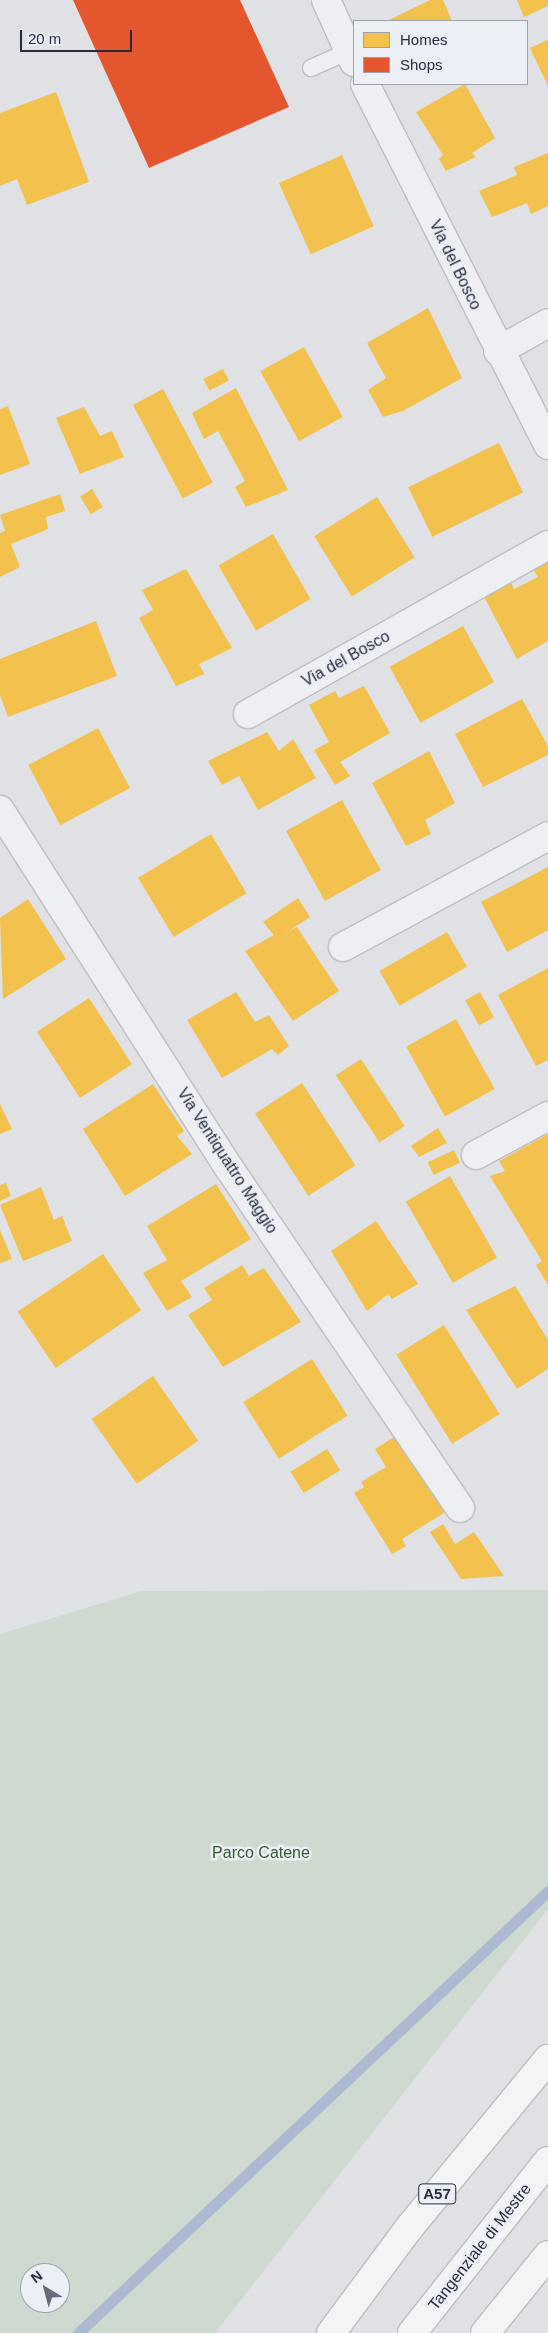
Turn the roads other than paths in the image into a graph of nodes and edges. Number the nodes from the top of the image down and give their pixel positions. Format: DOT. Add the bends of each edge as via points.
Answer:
graph roads {
  1 [pos="326,0"];
  2 [pos="351,56"];
  3 [pos="311,68"];
  4 [pos="365,85"];
  5 [pos="548,322"];
  6 [pos="498,351"];
  7 [pos="548,445"];
  8 [pos="548,544"];
  9 [pos="248,714"];
  10 [pos="0,810"];
  11 [pos="548,836"];
  12 [pos="343,947"];
  13 [pos="548,1116"];
  14 [pos="476,1155"];
  15 [pos="460,1508"];
  16 [pos="548,2059"];
  17 [pos="548,2162"];
  18 [pos="548,2255"];
  19 [pos="331,2333"];
  20 [pos="412,2333"];
  21 [pos="485,2333"];
  1 -- 2 [label="street"];
  2 -- 3 [label="lane"];
  4 -- 6 [label="street, Via del Bosco"];
  5 -- 6 [label="street"];
  6 -- 7 [label="street, Via del Bosco"];
  8 -- 9 [label="street, Via del Bosco"];
  10 -- 15 [label="street, Via Ventiquattro Maggio" via="230,1168"];
  11 -- 12 [label="street"];
  13 -- 14 [label="street"];
  16 -- 19 [label="highway, A57" via="409,2228"];
  17 -- 20 [label="highway, Tangenziale di Mestre"];
  18 -- 21 [label="highway"];
}
